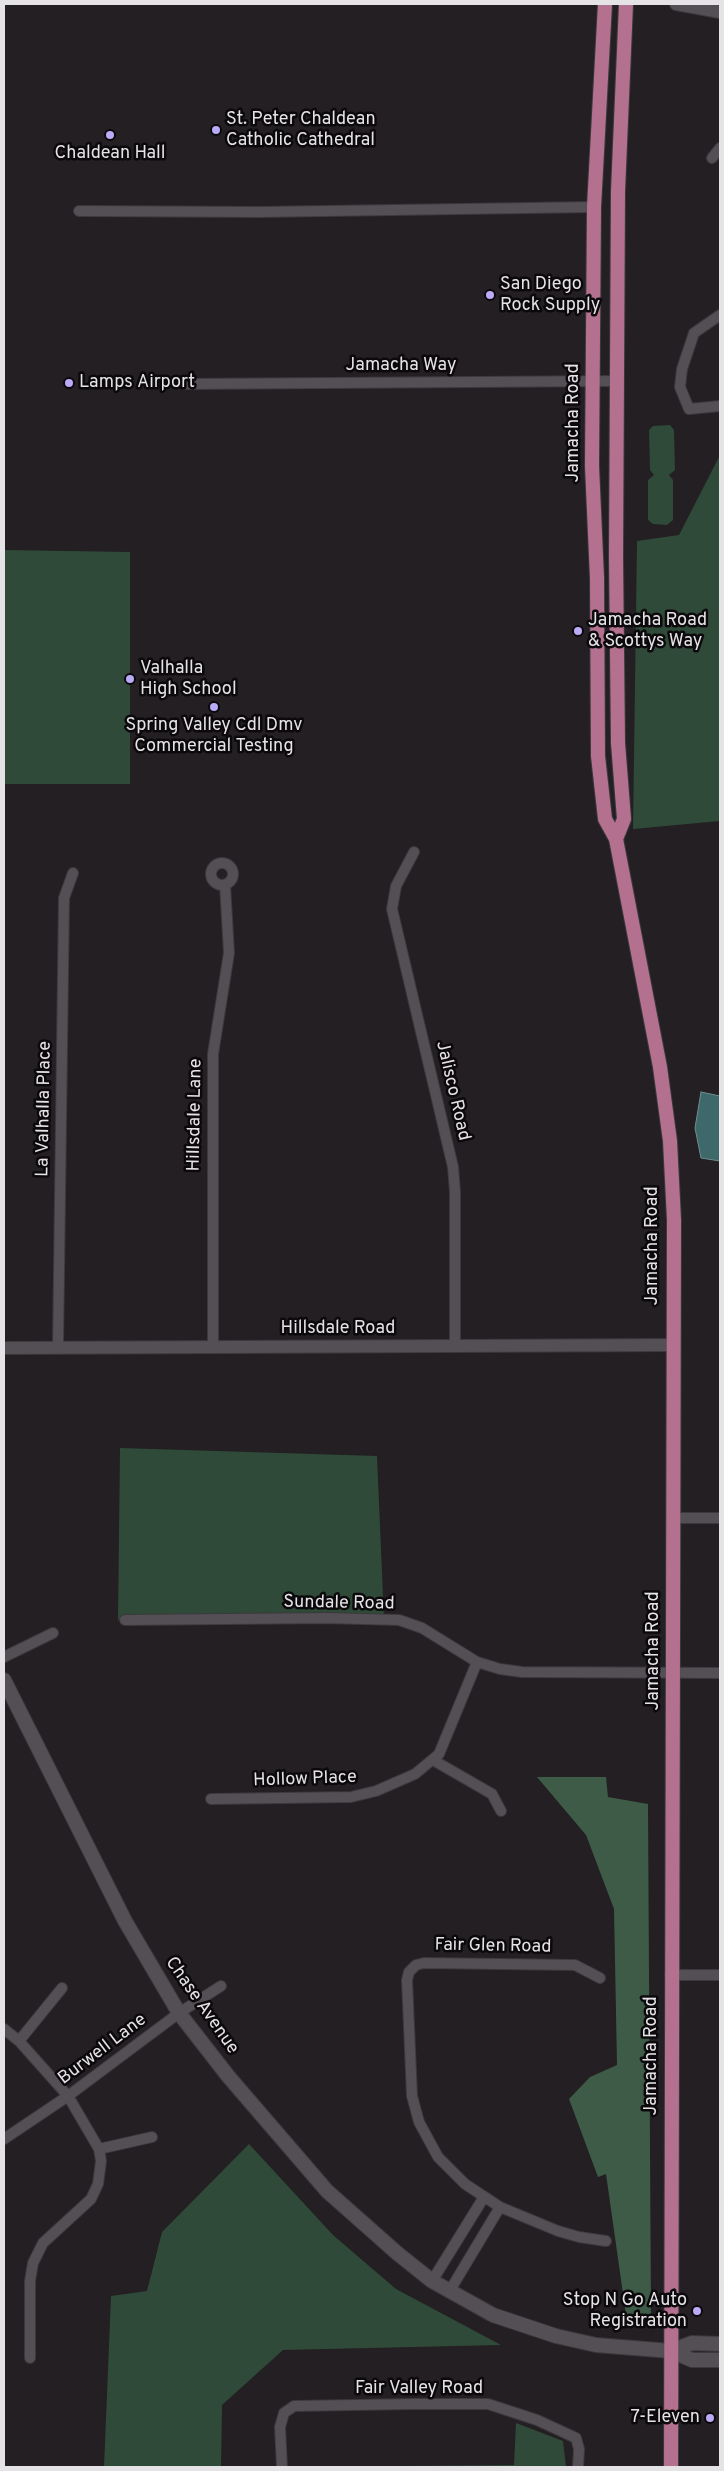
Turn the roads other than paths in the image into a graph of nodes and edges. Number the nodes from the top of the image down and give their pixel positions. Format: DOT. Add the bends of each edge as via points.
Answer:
graph roads {
  1 [pos="604,4"];
  2 [pos="626,4"];
  3 [pos="676,4"];
  4 [pos="720,12"];
  5 [pos="720,148"];
  6 [pos="712,158"];
  7 [pos="594,207"];
  8 [pos="79,211"];
  9 [pos="720,315"];
  10 [pos="617,381"];
  11 [pos="592,382"];
  12 [pos="185,384"];
  13 [pos="717,407"];
  14 [pos="616,557"];
  15 [pos="597,578"];
  16 [pos="616,839"];
  17 [pos="414,852"];
  18 [pos="73,873"];
  19 [pos="225,884"];
  20 [pos="673,1345"];
  21 [pos="455,1346"];
  22 [pos="58,1347"];
  23 [pos="212,1347"];
  24 [pos="4,1348"];
  25 [pos="673,1518"];
  26 [pos="720,1518"];
  27 [pos="125,1620"];
  28 [pos="53,1634"];
  29 [pos="4,1657"];
  30 [pos="477,1662"];
  31 [pos="674,1672"];
  32 [pos="720,1673"];
  33 [pos="4,1680"];
  34 [pos="433,1760"];
  35 [pos="210,1799"];
  36 [pos="501,1811"];
  37 [pos="670,1975"];
  38 [pos="720,1975"];
  39 [pos="600,1978"];
  40 [pos="221,1986"];
  41 [pos="62,1988"];
  42 [pos="179,2013"];
  43 [pos="4,2029"];
  44 [pos="19,2041"];
  45 [pos="68,2096"];
  46 [pos="152,2137"];
  47 [pos="4,2139"];
  48 [pos="99,2149"];
  49 [pos="484,2197"];
  50 [pos="500,2206"];
  51 [pos="606,2240"];
  52 [pos="432,2281"];
  53 [pos="449,2292"];
  54 [pos="720,2344"];
  55 [pos="671,2351"];
  56 [pos="30,2358"];
  57 [pos="720,2360"];
  58 [pos="282,2467"];
  59 [pos="578,2467"];
  60 [pos="671,2467"];
  1 -- 7 [label="main road, Jamacha Road"];
  2 -- 10 [label="main road, Jamacha Road" via="618,191"];
  3 -- 4 [label="street"];
  5 -- 6 [label="street"];
  7 -- 8 [label="street"];
  7 -- 11 [label="main road, Jamacha Road"];
  9 -- 13 [label="street" via="694,333 682,369 680,387 689,410"];
  10 -- 11 [label="street, Jamacha Way"];
  10 -- 14 [label="main road, Jamacha Road"];
  11 -- 12 [label="street, Jamacha Way"];
  11 -- 15 [label="main road, Jamacha Road"];
  14 -- 15 [label="main road"];
  14 -- 16 [label="main road, Jamacha Road" via="618,744 624,819"];
  15 -- 16 [label="main road, Jamacha Road" via="598,756 605,819"];
  16 -- 20 [label="main road, Jamacha Road" via="660,1067 670,1141 674,1220"];
  17 -- 21 [label="street, Jalisco Road" via="396,886 392,909 453,1167"];
  18 -- 22 [label="street, La Valhalla Place" via="64,898"];
  19 -- 23 [label="street, Hillsdale Lane" via="229,954 212,1054"];
  20 -- 21 [label="street, Hillsdale Road"];
  20 -- 25 [label="main road, Jamacha Road"];
  21 -- 23 [label="street, Hillsdale Road"];
  22 -- 23 [label="street, Hillsdale Road"];
  22 -- 24 [label="street, Hillsdale Road"];
  25 -- 26 [label="street"];
  25 -- 31 [label="main road, Jamacha Road"];
  27 -- 30 [label="street, Sundale Road" via="399,1620 422,1628"];
  28 -- 29 [label="street"];
  30 -- 31 [label="street, Sundale Road" via="522,1672"];
  30 -- 34 [label="street, Hollow Place" via="439,1754"];
  31 -- 32 [label="street, Sundale Road"];
  31 -- 37 [label="main road, Jamacha Road"];
  33 -- 42 [label="main road, Chase Avenue" via="125,1921"];
  34 -- 35 [label="street, Hollow Place" via="415,1774 376,1791 351,1797"];
  34 -- 36 [label="street" via="492,1794"];
  37 -- 38 [label="street"];
  37 -- 55 [label="main road, Jamacha Road"];
  39 -- 49 [label="street, Fair Glen Road" via="575,1965 424,1963 409,1972 406,1980 410,2082 419,2122 431,2147 446,2167"];
  40 -- 42 [label="street, Burwell Lane"];
  41 -- 44 [label="street"];
  42 -- 45 [label="street, Burwell Lane"];
  42 -- 52 [label="main road, Chase Avenue" via="228,2076 327,2191"];
  43 -- 44 [label="street"];
  44 -- 45 [label="street"];
  45 -- 47 [label="street, Burwell Lane"];
  45 -- 48 [label="street"];
  46 -- 48 [label="street"];
  48 -- 56 [label="street" via="100,2176 91,2199 43,2243 33,2263"];
  49 -- 50 [label="street, Fair Glen Road"];
  49 -- 52 [label="street"];
  50 -- 51 [label="street, Fair Glen Road" via="558,2231"];
  50 -- 53 [label="street"];
  52 -- 53 [label="main road, Chase Avenue"];
  53 -- 55 [label="main road, Chase Avenue" via="493,2314 556,2336 596,2345"];
  54 -- 55 [label="main road" via="692,2343"];
  55 -- 57 [label="main road" via="692,2360"];
  55 -- 60 [label="main road, Jamacha Road"];
  58 -- 59 [label="street, Fair Valley Road" via="280,2427 284,2412 300,2404 488,2404 537,2420 576,2438"];
}
